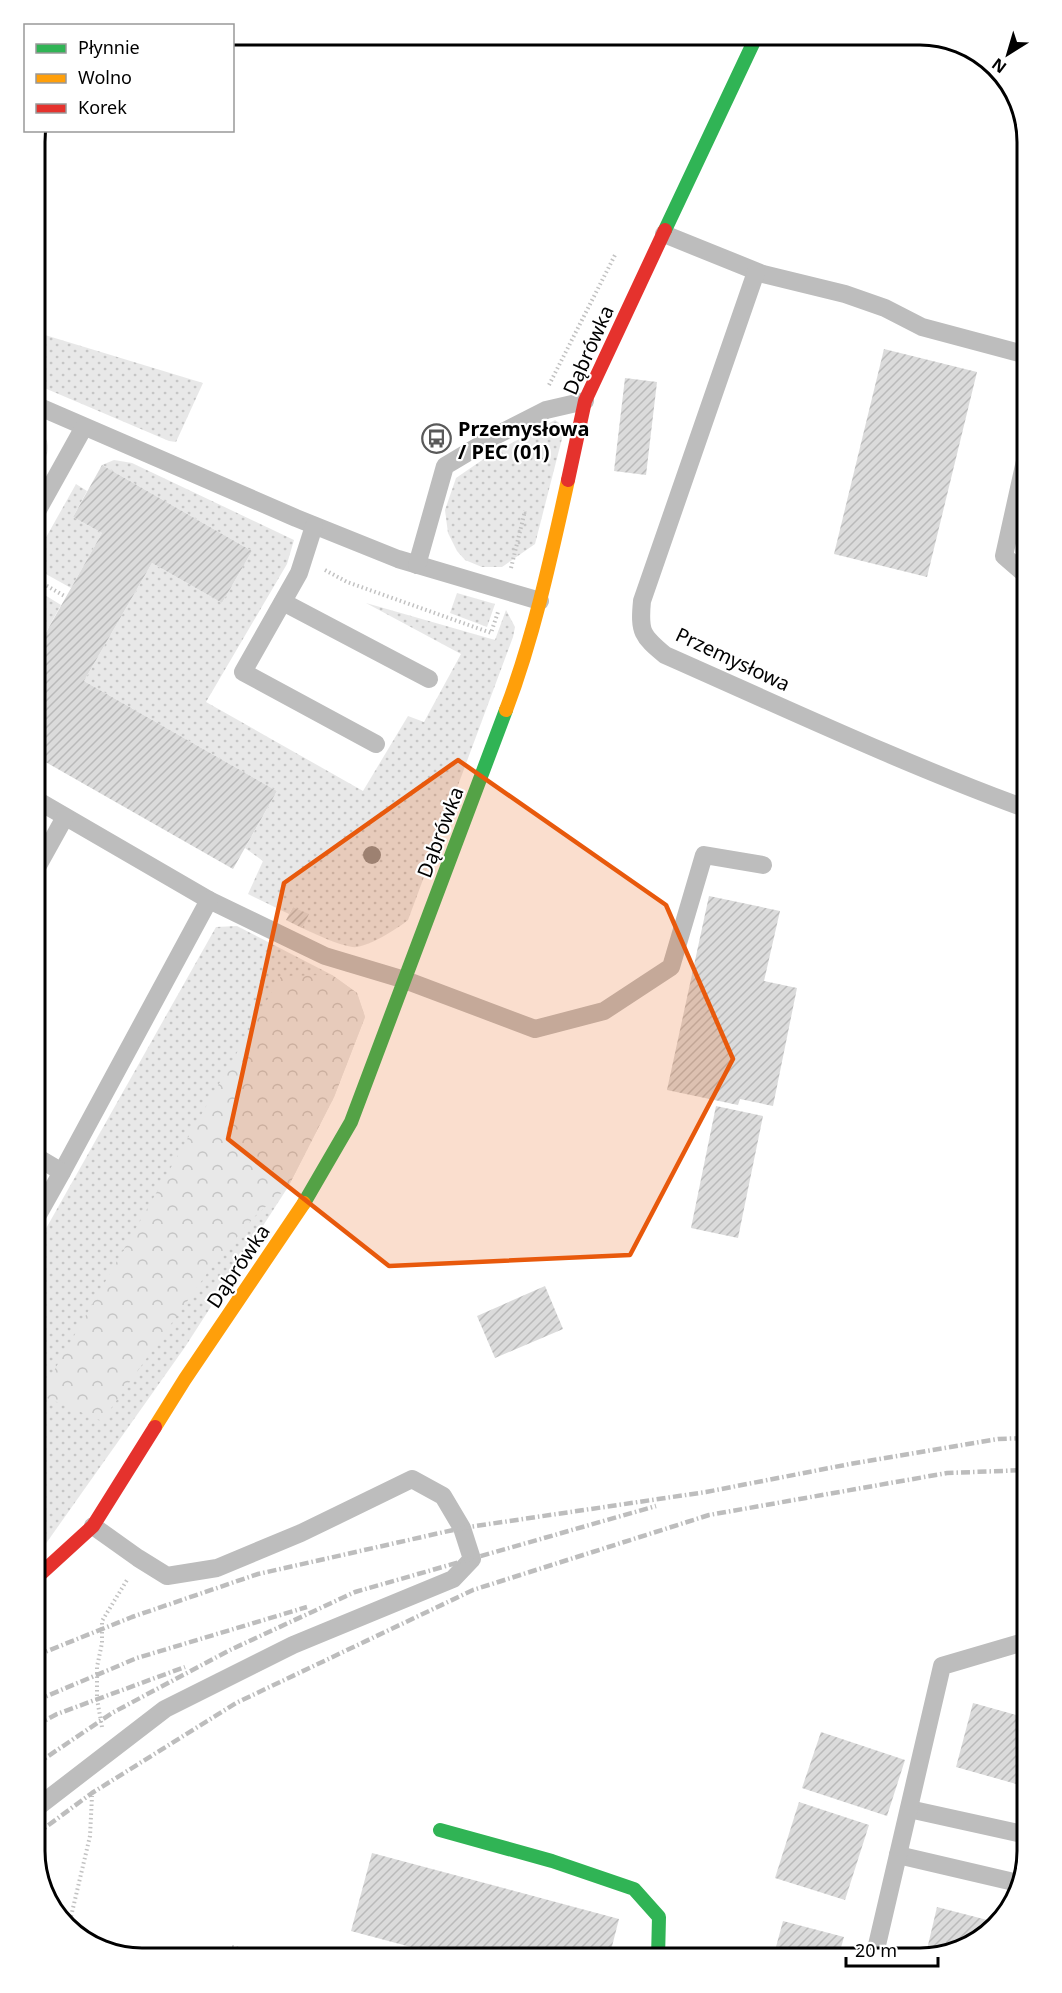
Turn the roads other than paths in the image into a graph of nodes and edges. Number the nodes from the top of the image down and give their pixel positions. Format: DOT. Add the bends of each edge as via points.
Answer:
graph roads {
  1 [pos="752,45"];
  2 [pos="664,234"];
  3 [pos="756,272"];
  4 [pos="1017,352"];
  5 [pos="585,401"];
  6 [pos="45,409"];
  7 [pos="84,427"];
  8 [pos="45,497"];
  9 [pos="1017,500"];
  10 [pos="314,526"];
  11 [pos="417,565"];
  12 [pos="1017,567"];
  13 [pos="283,602"];
  14 [pos="540,602"];
  15 [pos="429,679"];
  16 [pos="376,744"];
  17 [pos="45,805"];
  18 [pos="1017,805"];
  19 [pos="65,817"];
  20 [pos="45,853"];
  21 [pos="764,865"];
  22 [pos="209,900"];
  23 [pos="405,980"];
  24 [pos="45,1162"];
  25 [pos="62,1172"];
  26 [pos="45,1202"];
  27 [pos="93,1526"];
  28 [pos="45,1569"];
  29 [pos="1017,1644"];
  30 [pos="45,1800"];
  31 [pos="909,1809"];
  32 [pos="440,1830"];
  33 [pos="1017,1833"];
  34 [pos="898,1855"];
  35 [pos="1012,1882"];
  36 [pos="658,1948"];
  37 [pos="877,1948"];
  1 -- 2 [label="street, Dąbrówka"];
  2 -- 3 [label="lane"];
  2 -- 5 [label="street, Dąbrówka"];
  3 -- 4 [label="lane" via="845,294 922,327"];
  3 -- 18 [label="lane, Przemysłowa" via="642,601 639,624 647,640 665,655 945,778"];
  5 -- 11 [label="lane" via="546,410 445,466"];
  5 -- 14 [label="street, Dąbrówka"];
  6 -- 7 [label="lane"];
  7 -- 8 [label="lane"];
  7 -- 10 [label="lane"];
  9 -- 12 [label="lane" via="1004,556"];
  10 -- 11 [label="lane"];
  10 -- 13 [label="lane" via="299,573"];
  11 -- 14 [label="lane"];
  13 -- 15 [label="lane"];
  13 -- 16 [label="lane" via="243,672"];
  14 -- 23 [label="street, Dąbrówka" via="519,677"];
  17 -- 19 [label="lane"];
  19 -- 20 [label="lane"];
  19 -- 22 [label="lane"];
  21 -- 23 [label="lane" via="704,855 671,967 604,1011 535,1029"];
  22 -- 23 [label="lane" via="325,956"];
  22 -- 25 [label="lane"];
  23 -- 27 [label="street, Dąbrówka" via="351,1122 297,1215 185,1379"];
  24 -- 25 [label="lane"];
  25 -- 26 [label="lane"];
  27 -- 28 [label="street, Dąbrówka"];
  27 -- 30 [label="lane" via="167,1576 217,1568 301,1533 412,1479 443,1496 462,1528 471,1559 453,1579 293,1645 165,1709"];
  29 -- 31 [label="lane" via="942,1666"];
  31 -- 33 [label="lane"];
  31 -- 34 [label="lane"];
  32 -- 36 [label="street" via="634,1889 659,1917"];
  34 -- 35 [label="lane"];
  34 -- 37 [label="lane"];
}
